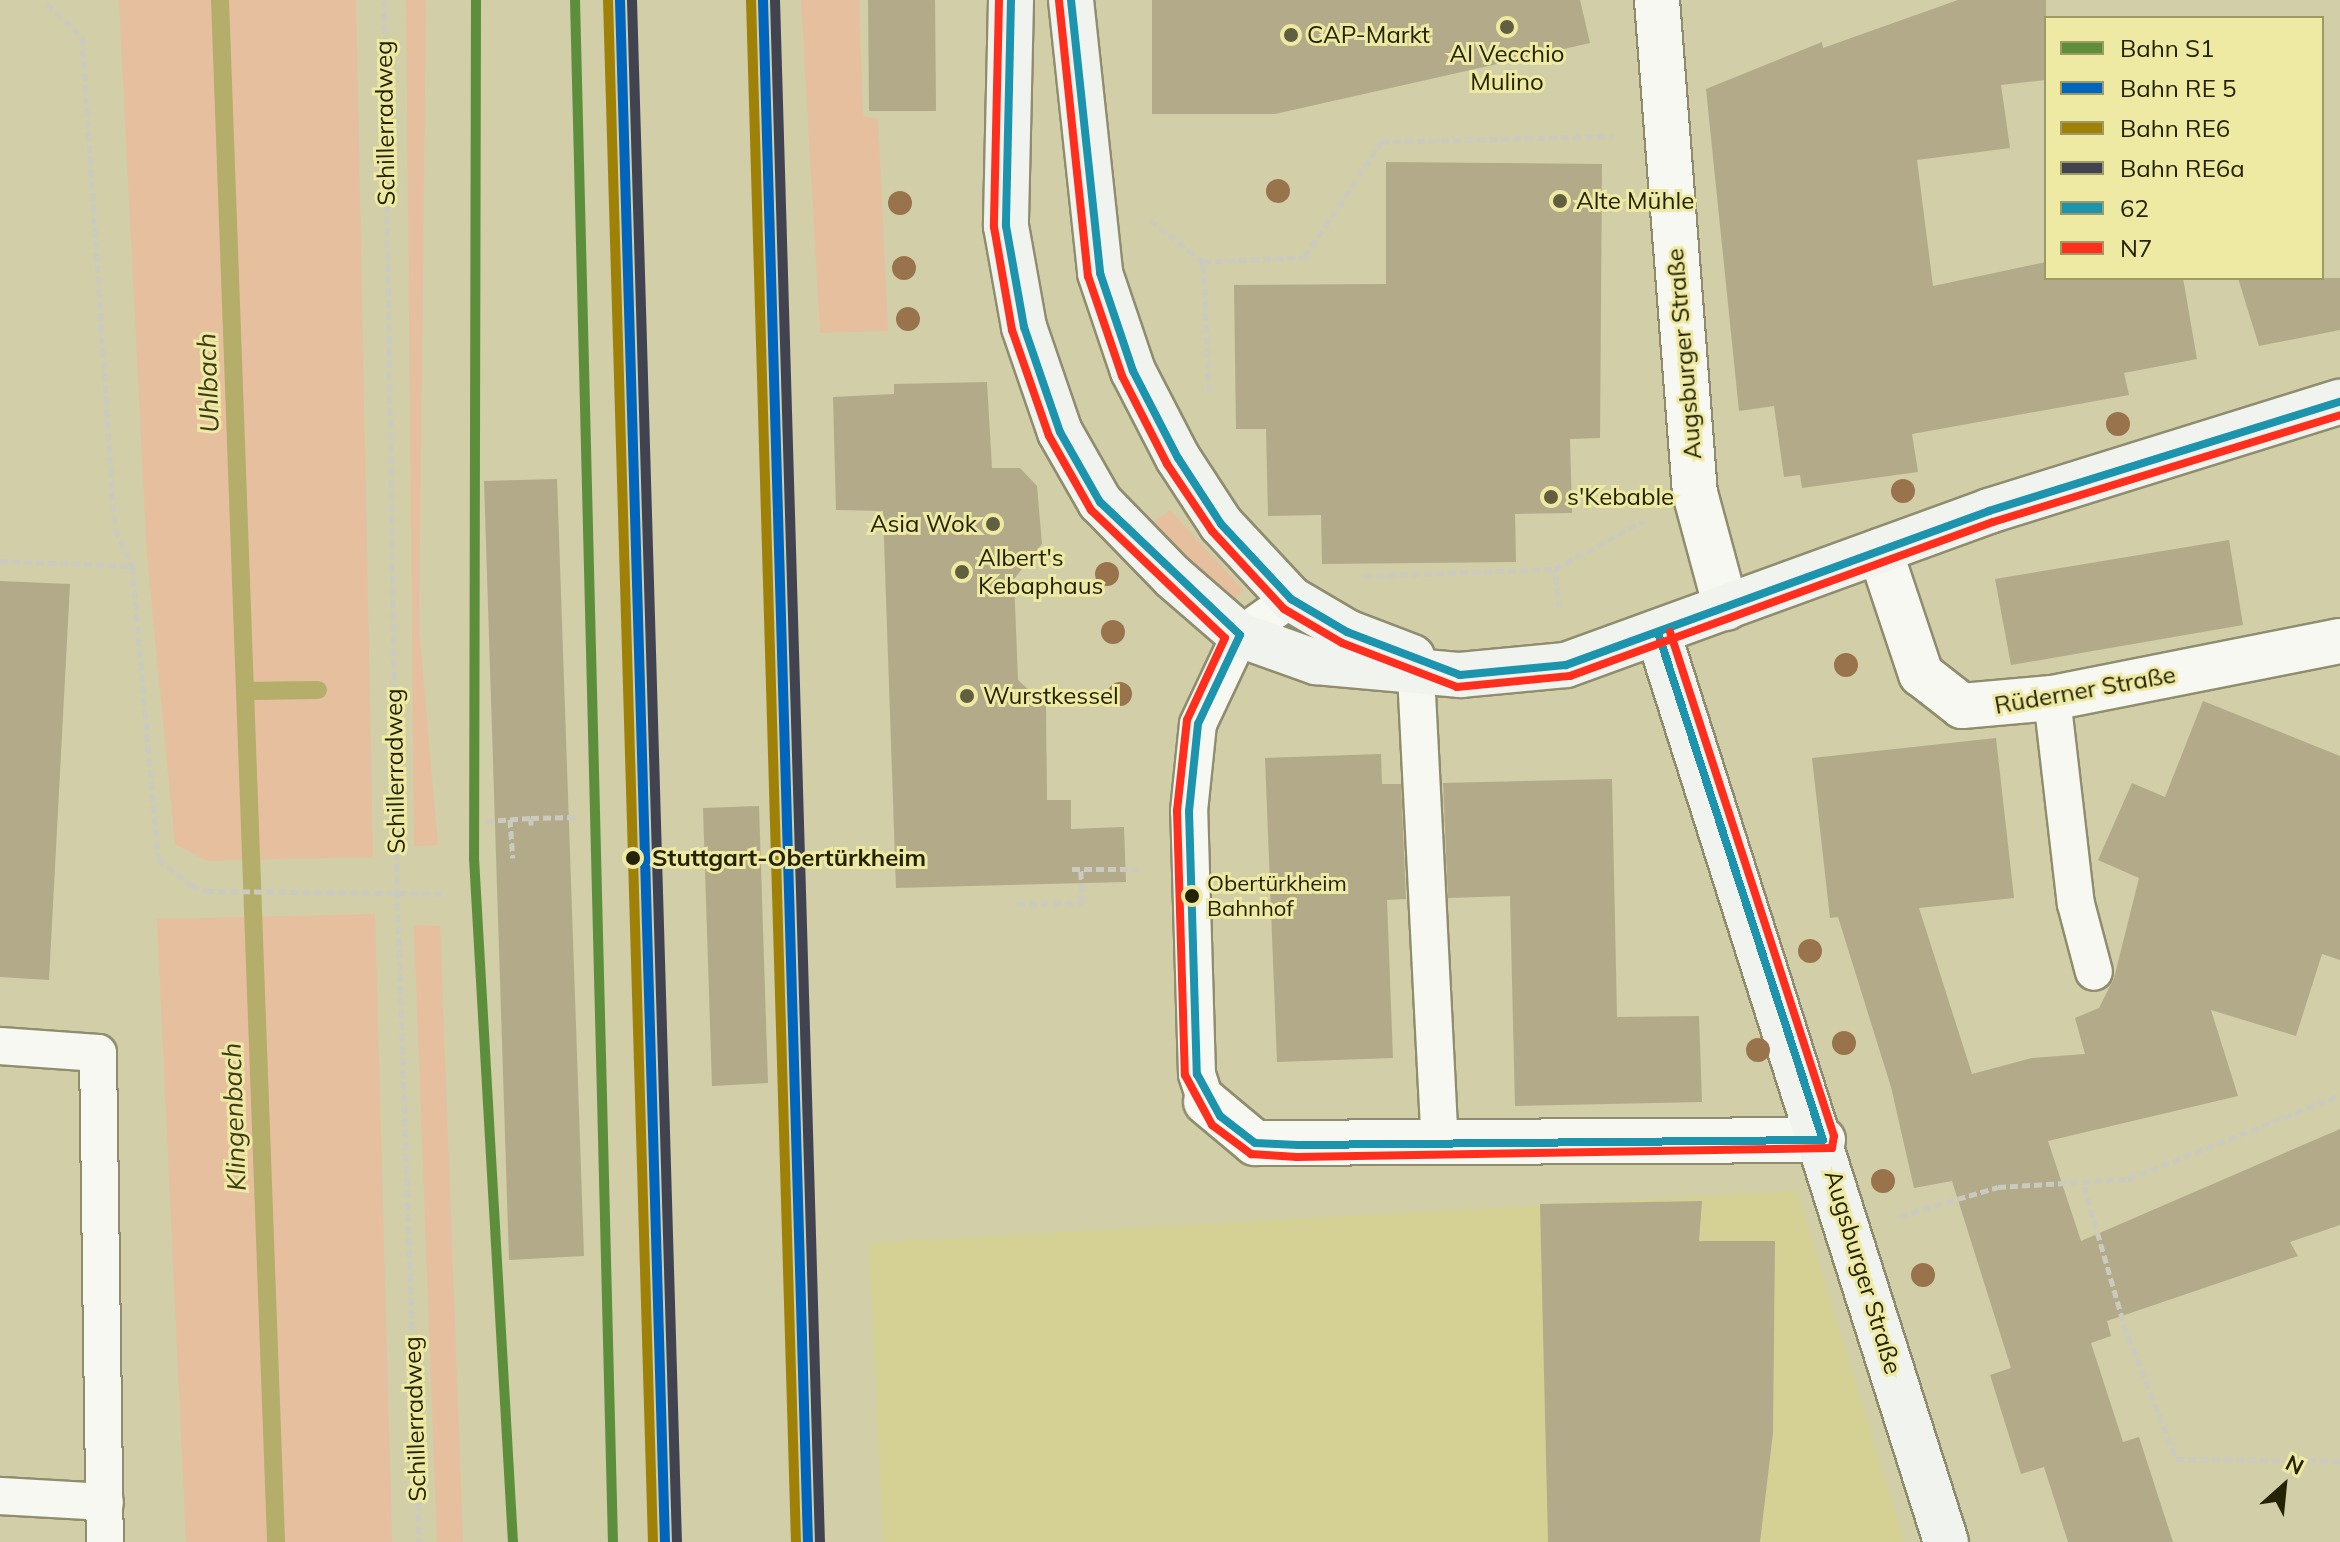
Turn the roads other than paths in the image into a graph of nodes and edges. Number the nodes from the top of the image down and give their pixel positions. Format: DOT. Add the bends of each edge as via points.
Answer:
graph roads {
  1 [pos="1011,0"];
  2 [pos="1071,0"];
  3 [pos="1657,0"];
  4 [pos="2340,402"];
  5 [pos="1880,551"];
  6 [pos="1279,588"];
  7 [pos="1726,608"];
  8 [pos="1240,635"];
  9 [pos="1659,636"];
  10 [pos="2340,641"];
  11 [pos="1416,674"];
  12 [pos="1460,675"];
  13 [pos="2052,698"];
  14 [pos="2094,972"];
  15 [pos="0,1046"];
  16 [pos="1206,1102"];
  17 [pos="1823,1140"];
  18 [pos="1440,1144"];
  19 [pos="0,1496"];
  20 [pos="105,1502"];
  21 [pos="105,1542"];
  22 [pos="1946,1542"];
  1 -- 8 [label="street" via="1006,226 1024,327 1060,432 1100,502"];
  2 -- 6 [label="street" via="1100,273 1133,371 1178,458"];
  3 -- 7 [label="street, Augsburger Straße" via="1695,493"];
  4 -- 5 [label="street"];
  5 -- 7 [label="street"];
  5 -- 13 [label="street, Rüderner Straße" via="1915,661 1942,697 1991,708"];
  6 -- 8 [label="lane"];
  6 -- 12 [label="street" via="1347,632"];
  7 -- 9 [label="street"];
  8 -- 11 [label="street" via="1316,662"];
  8 -- 16 [label="lane" via="1198,724 1191,867 1197,1074"];
  9 -- 12 [label="street" via="1566,665"];
  9 -- 17 [label="street, Augsburger Straße"];
  10 -- 13 [label="street, Rüderner Straße"];
  11 -- 12 [label="street"];
  11 -- 18 [label="lane"];
  13 -- 14 [label="lane" via="2076,904"];
  15 -- 20 [label="lane" via="98,1053"];
  16 -- 18 [label="street" via="1255,1143"];
  17 -- 18 [label="street"];
  17 -- 22 [label="street, Augsburger Straße"];
  19 -- 20 [label="lane"];
  20 -- 21 [label="lane"];
}
